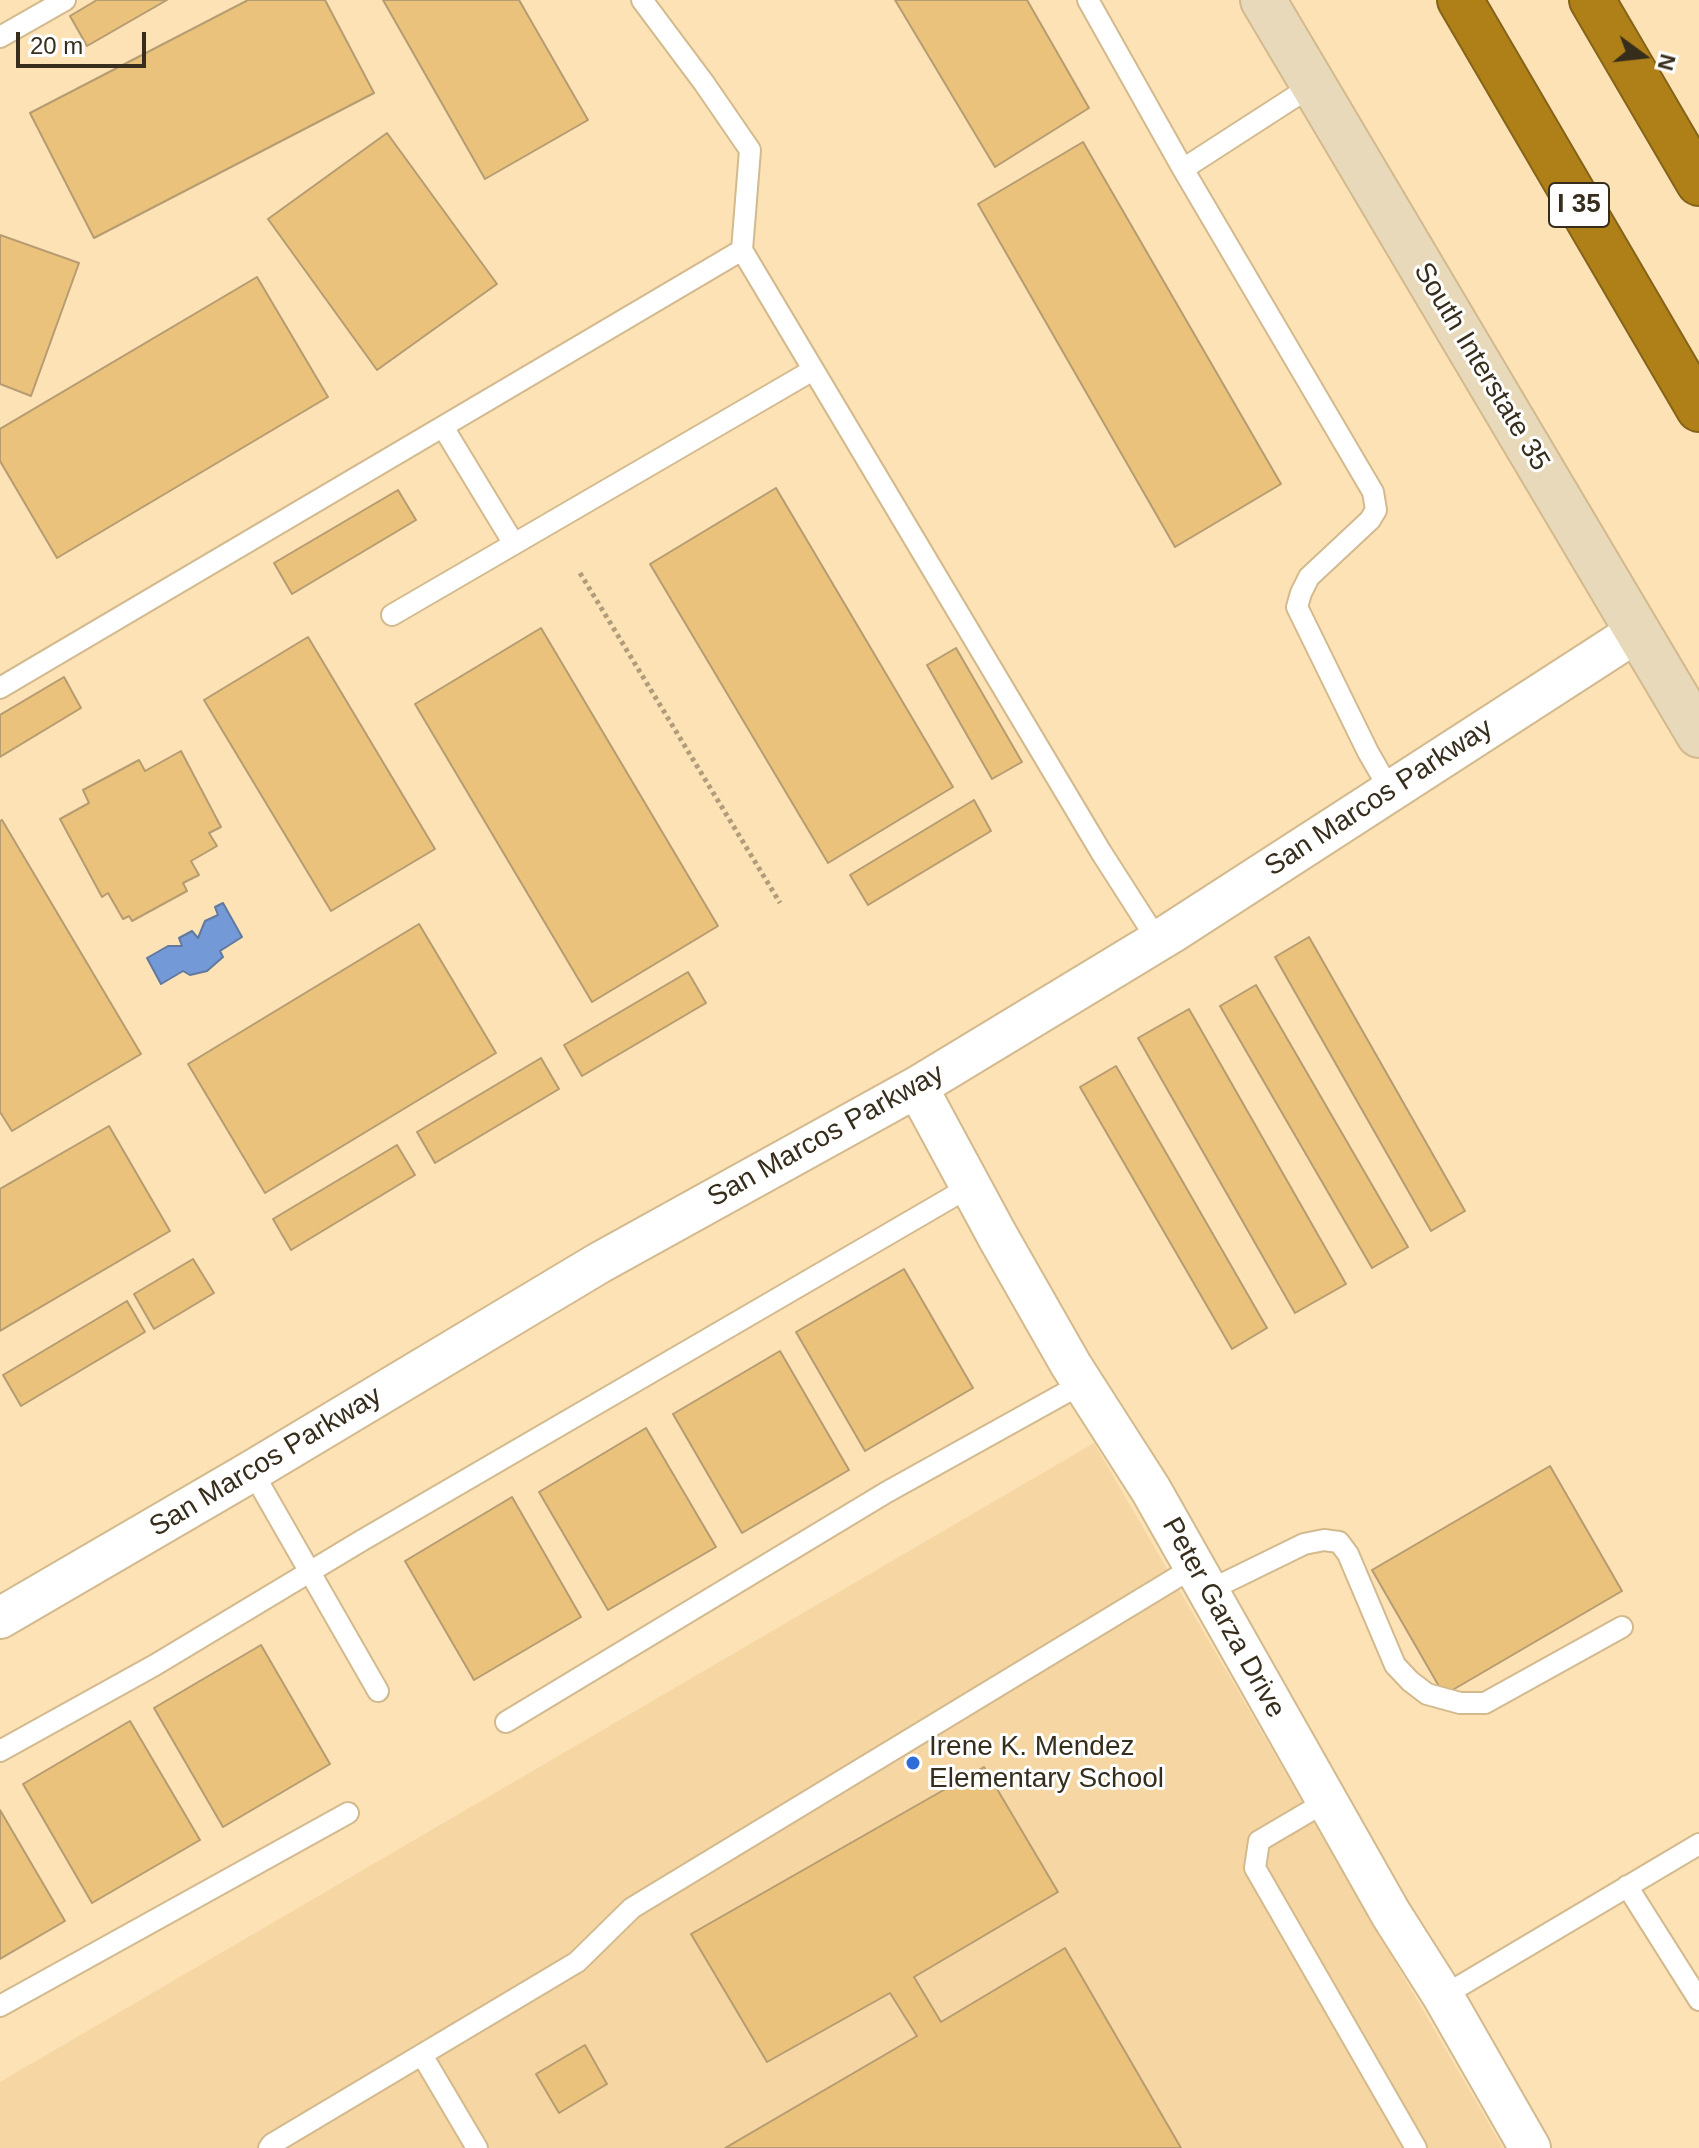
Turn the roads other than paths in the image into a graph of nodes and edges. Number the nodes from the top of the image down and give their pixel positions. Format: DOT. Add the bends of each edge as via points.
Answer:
graph roads {
  1 [pos="65,0"];
  2 [pos="642,0"];
  3 [pos="1088,0"];
  4 [pos="1263,0"];
  5 [pos="1460,0"];
  6 [pos="1592,0"];
  7 [pos="0,37"];
  8 [pos="1313,85"];
  9 [pos="1183,169"];
  10 [pos="1699,183"];
  11 [pos="742,250"];
  12 [pos="813,370"];
  13 [pos="1699,409"];
  14 [pos="443,427"];
  15 [pos="514,544"];
  16 [pos="392,615"];
  17 [pos="1638,631"];
  18 [pos="0,688"];
  19 [pos="1699,735"];
  20 [pos="1390,790"];
  21 [pos="1158,941"];
  22 [pos="917,1087"];
  23 [pos="971,1186"];
  24 [pos="1083,1383"];
  25 [pos="252,1471"];
  26 [pos="309,1572"];
  27 [pos="1201,1579"];
  28 [pos="0,1618"];
  29 [pos="1622,1627"];
  30 [pos="378,1691"];
  31 [pos="506,1722"];
  32 [pos="0,1751"];
  33 [pos="1327,1801"];
  34 [pos="348,1813"];
  35 [pos="1699,1844"];
  36 [pos="1627,1886"];
  37 [pos="1443,1996"];
  38 [pos="1699,2000"];
  39 [pos="0,2006"];
  40 [pos="422,2055"];
  41 [pos="269,2148"];
  42 [pos="477,2148"];
  43 [pos="1416,2148"];
  44 [pos="1530,2148"];
  1 -- 7 [label="lane"];
  2 -- 11 [label="lane" via="750,150"];
  3 -- 9 [label="lane"];
  4 -- 8 [label="main road, South Interstate 35"];
  5 -- 13 [label="highway, I 35"];
  6 -- 10 [label="highway"];
  8 -- 9 [label="lane"];
  8 -- 17 [label="main road, South Interstate 35"];
  9 -- 20 [label="lane" via="1373,492 1376,510 1370,520 1309,577 1297,607"];
  11 -- 12 [label="lane"];
  11 -- 14 [label="lane"];
  12 -- 15 [label="lane"];
  12 -- 21 [label="lane"];
  14 -- 15 [label="lane"];
  14 -- 18 [label="lane"];
  15 -- 16 [label="lane"];
  17 -- 19 [label="main road, South Interstate 35"];
  17 -- 20 [label="street, San Marcos Parkway"];
  20 -- 21 [label="street, San Marcos Parkway"];
  21 -- 22 [label="street, San Marcos Parkway"];
  22 -- 23 [label="street, Peter Garza Drive"];
  22 -- 25 [label="street, San Marcos Parkway" via="599,1263"];
  23 -- 24 [label="street, Peter Garza Drive"];
  23 -- 26 [label="lane"];
  24 -- 27 [label="street, Peter Garza Drive"];
  24 -- 31 [label="lane" via="887,1492"];
  25 -- 26 [label="lane"];
  25 -- 28 [label="street, San Marcos Parkway"];
  26 -- 30 [label="lane"];
  26 -- 32 [label="lane"];
  27 -- 29 [label="lane" via="1304,1544 1339,1542 1395,1665 1427,1694 1460,1703 1485,1703"];
  27 -- 33 [label="street, Peter Garza Drive"];
  27 -- 40 [label="lane" via="632,1908 577,1962"];
  33 -- 37 [label="street, Peter Garza Drive"];
  33 -- 43 [label="lane" via="1259,1841 1255,1868"];
  34 -- 39 [label="lane"];
  35 -- 36 [label="lane"];
  36 -- 37 [label="lane"];
  36 -- 38 [label="lane"];
  37 -- 44 [label="street, Peter Garza Drive"];
  40 -- 41 [label="lane"];
  40 -- 42 [label="lane"];
}
